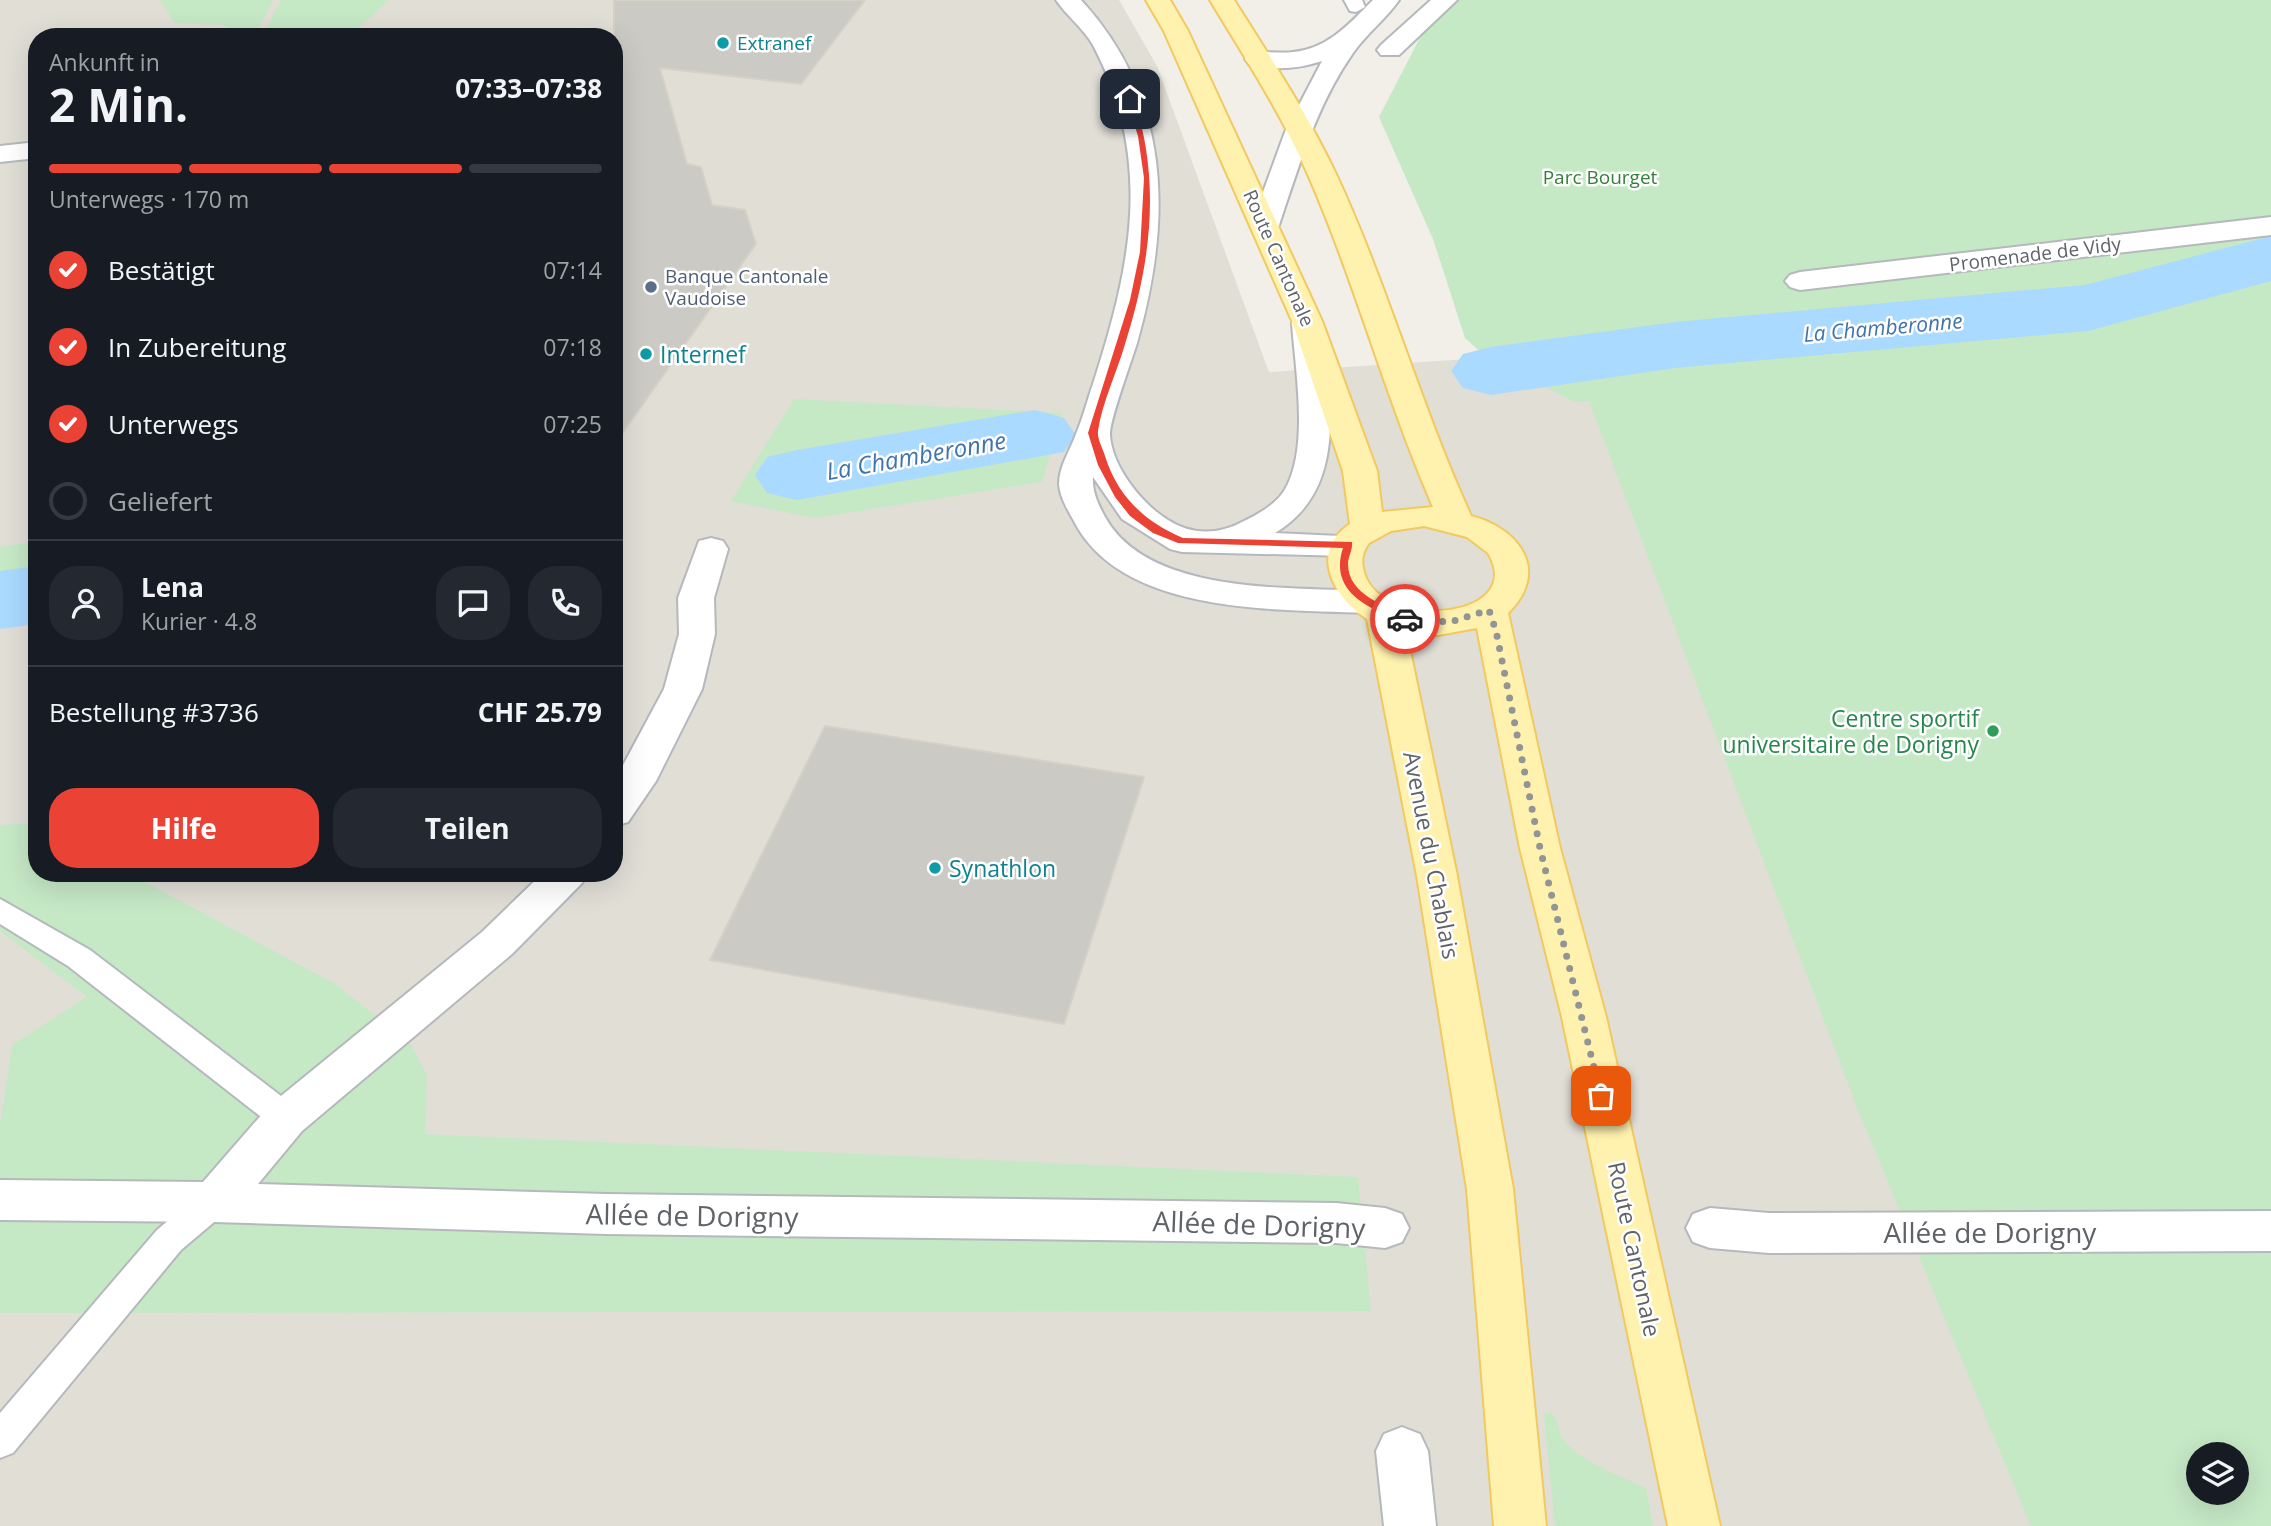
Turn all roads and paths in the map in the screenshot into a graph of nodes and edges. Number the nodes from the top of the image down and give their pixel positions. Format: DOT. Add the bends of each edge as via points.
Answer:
graph roads {
  1 [pos="1068,0"];
  2 [pos="1158,0"];
  3 [pos="1222,0"];
  4 [pos="1387,0"];
  5 [pos="1445,0"];
  6 [pos="1349,38"];
  7 [pos="1390,50"];
  8 [pos="1258,59"];
  9 [pos="1299,127"];
  10 [pos="28,151"];
  11 [pos="0,154"];
  12 [pos="1265,225"];
  13 [pos="2271,226"];
  14 [pos="1800,281"];
  15 [pos="1307,321"];
  16 [pos="1093,433"];
  17 [pos="1456,520"];
  18 [pos="1358,536"];
  19 [pos="1226,544"];
  20 [pos="711,549"];
  21 [pos="1375,607"];
  22 [pos="1489,610"];
  23 [pos="623,799"];
  24 [pos="559,882"];
  25 [pos="0,909"];
  26 [pos="286,1118"];
  27 [pos="0,1200"];
  28 [pos="214,1202"];
  29 [pos="1385,1228"];
  30 [pos="1710,1228"];
  31 [pos="2271,1231"];
  32 [pos="0,1441"];
  33 [pos="1402,1451"];
  34 [pos="1410,1526"];
  35 [pos="1520,1526"];
  36 [pos="1694,1526"];
  1 -- 16 [label="street" via="1104,43 1130,99 1148,178 1144,252 1135,300"];
  2 -- 12 [label="main road, Route Cantonale"];
  3 -- 8 [label="main road"];
  4 -- 6 [label="street"];
  5 -- 7 [label="street"];
  6 -- 8 [label="street" via="1320,55 1296,61"];
  6 -- 9 [label="street" via="1321,80"];
  8 -- 9 [label="main road"];
  9 -- 12 [label="street"];
  9 -- 17 [label="main road"];
  10 -- 11 [label="street"];
  12 -- 15 [label="main road, Route Cantonale"];
  13 -- 14 [label="street, Promenade de Vidy"];
  15 -- 18 [label="main road, Route Cantonale" via="1360,471"];
  15 -- 19 [label="street" via="1314,431 1308,474 1302,490 1271,521"];
  16 -- 19 [label="street" via="1103,465 1134,514 1182,541"];
  16 -- 21 [label="street" via="1082,455 1076,487 1103,541 1133,563 1171,580 1237,595"];
  17 -- 18 [label="main road" via="1394,519"];
  17 -- 22 [label="main road" via="1499,544 1511,561 1513,579 1506,596"];
  18 -- 19 [label="street"];
  18 -- 21 [label="main road" via="1343,564 1349,584"];
  20 -- 23 [label="street" via="696,598 697,634 683,689"];
  21 -- 22 [label="main road" via="1405,619 1450,622"];
  21 -- 35 [label="main road, Avenue du Chablais" via="1402,699 1461,1010 1491,1202"];
  22 -- 36 [label="main road, Route Cantonale" via="1540,848 1584,1017"];
  24 -- 26 [label="street" via="497,943"];
  25 -- 26 [label="lane" via="79,958"];
  26 -- 28 [label="street"];
  27 -- 28 [label="street, Allée de Dorigny"];
  28 -- 29 [label="street, Allée de Dorigny" via="606,1214 1336,1223"];
  28 -- 32 [label="lane" via="169,1240"];
  30 -- 31 [label="street, Allée de Dorigny" via="1769,1233"];
  33 -- 34 [label="street"];
}
